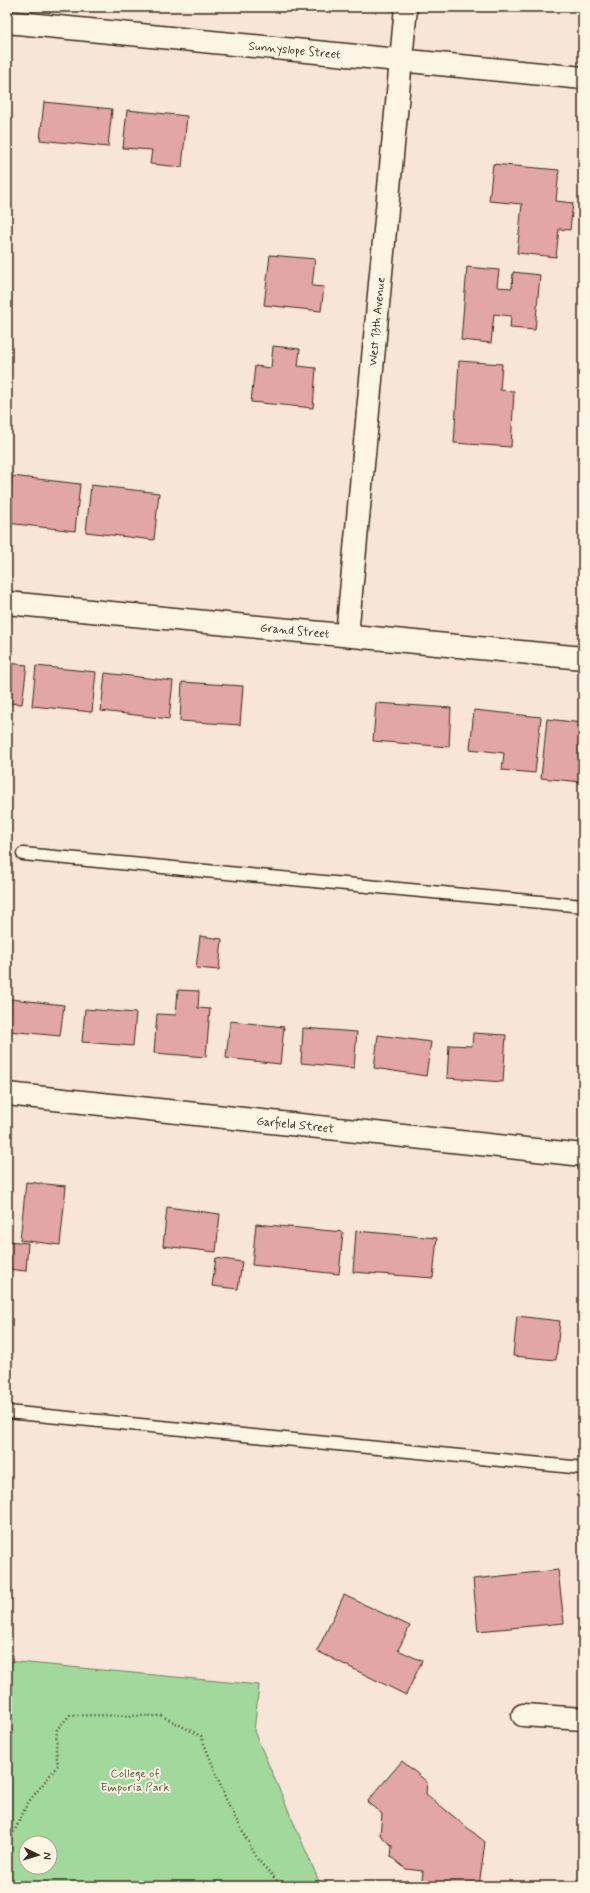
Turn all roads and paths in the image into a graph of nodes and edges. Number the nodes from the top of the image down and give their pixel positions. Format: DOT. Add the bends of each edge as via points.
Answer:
graph roads {
  1 [pos="406,7"];
  2 [pos="7,22"];
  3 [pos="401,61"];
  4 [pos="583,78"];
  5 [pos="7,603"];
  6 [pos="347,636"];
  7 [pos="583,658"];
  8 [pos="23,854"];
  9 [pos="583,906"];
  10 [pos="7,1094"];
  11 [pos="583,1155"];
  12 [pos="7,1412"];
  13 [pos="583,1468"];
  14 [pos="523,1716"];
  15 [pos="583,1719"];
  16 [pos="7,1847"];
  17 [pos="282,1886"];
  1 -- 3 [label="street, West 13th Avenue"];
  2 -- 3 [label="street, Sunnyslope Street"];
  3 -- 4 [label="street, Sunnyslope Street"];
  3 -- 6 [label="street, West 13th Avenue"];
  5 -- 6 [label="street, Grand Street"];
  6 -- 7 [label="street, Grand Street"];
  8 -- 9 [label="lane"];
  10 -- 11 [label="street, Garfield Street"];
  12 -- 13 [label="lane"];
  14 -- 15 [label="street"];
  16 -- 17 [label="path" via="27,1804 58,1765 57,1729 70,1715 162,1716 201,1736 228,1804 258,1860"];
}
